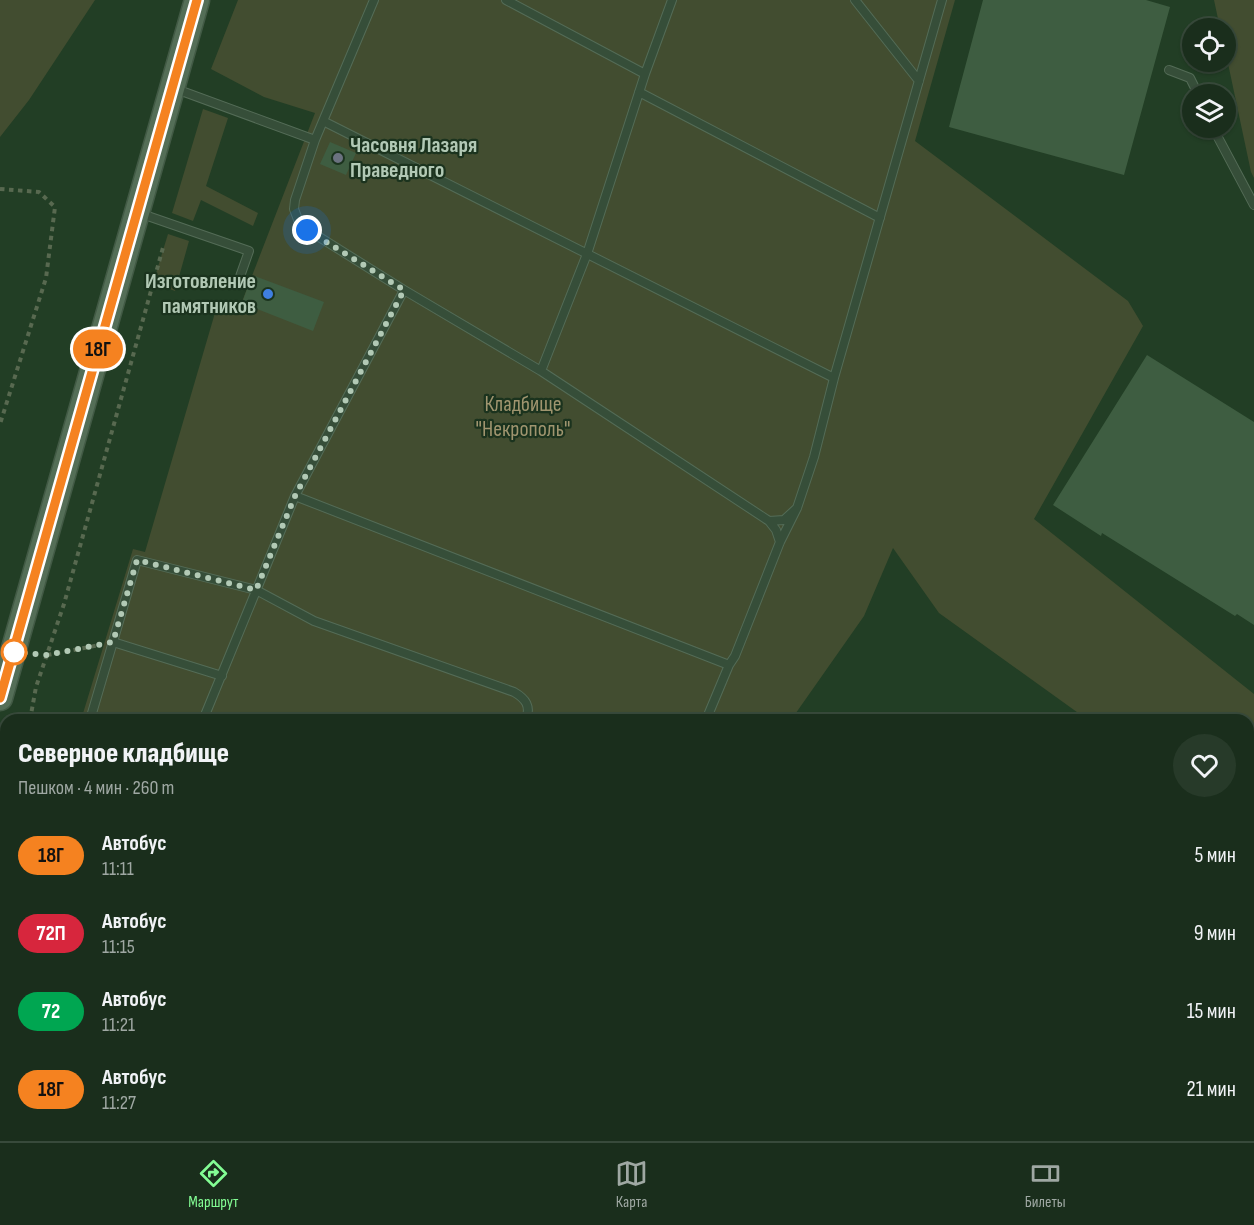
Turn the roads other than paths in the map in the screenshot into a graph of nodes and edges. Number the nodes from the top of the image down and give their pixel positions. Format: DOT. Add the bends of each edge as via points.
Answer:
graph roads {
  1 [pos="197,0"];
  2 [pos="374,0"];
  3 [pos="506,0"];
  4 [pos="672,0"];
  5 [pos="855,0"];
  6 [pos="942,0"];
  7 [pos="1169,70"];
  8 [pos="645,74"];
  9 [pos="918,81"];
  10 [pos="1193,84"];
  11 [pos="172,87"];
  12 [pos="639,92"];
  13 [pos="323,121"];
  14 [pos="1218,138"];
  15 [pos="315,140"];
  16 [pos="1254,205"];
  17 [pos="138,213"];
  18 [pos="880,218"];
  19 [pos="586,254"];
  20 [pos="237,285"];
  21 [pos="404,290"];
  22 [pos="541,371"];
  23 [pos="834,378"];
  24 [pos="295,496"];
  25 [pos="797,508"];
  26 [pos="769,520"];
  27 [pos="780,542"];
  28 [pos="256,590"];
  29 [pos="113,642"];
  30 [pos="729,665"];
  31 [pos="222,676"];
  32 [pos="0,698"];
  33 [pos="92,714"];
  34 [pos="206,714"];
  35 [pos="528,714"];
  36 [pos="709,714"];
  1 -- 11 [label="main road"];
  2 -- 13 [label="lane"];
  3 -- 8 [label="lane"];
  4 -- 8 [label="lane"];
  5 -- 9 [label="lane"];
  6 -- 9 [label="lane"];
  7 -- 10 [label="lane" via="1190,78"];
  8 -- 12 [label="lane"];
  9 -- 18 [label="lane"];
  11 -- 15 [label="lane"];
  11 -- 17 [label="main road"];
  12 -- 18 [label="lane"];
  12 -- 19 [label="lane"];
  13 -- 15 [label="lane"];
  13 -- 19 [label="lane"];
  14 -- 16 [label="lane"];
  15 -- 21 [label="lane" via="295,200 296,217 307,230"];
  17 -- 20 [label="lane" via="249,251"];
  17 -- 32 [label="main road"];
  18 -- 23 [label="lane"];
  19 -- 22 [label="lane"];
  19 -- 23 [label="lane"];
  21 -- 22 [label="lane"];
  21 -- 24 [label="lane"];
  22 -- 26 [label="lane"];
  23 -- 25 [label="lane"];
  24 -- 28 [label="lane"];
  24 -- 30 [label="lane"];
  25 -- 26 [label="lane" via="784,520"];
  25 -- 27 [label="lane"];
  26 -- 27 [label="lane"];
  27 -- 30 [label="lane"];
  28 -- 29 [label="lane" via="137,560"];
  28 -- 31 [label="lane"];
  28 -- 35 [label="lane" via="314,621 514,692 524,697"];
  29 -- 31 [label="lane"];
  29 -- 33 [label="lane"];
  30 -- 36 [label="lane"];
  31 -- 34 [label="lane"];
}
